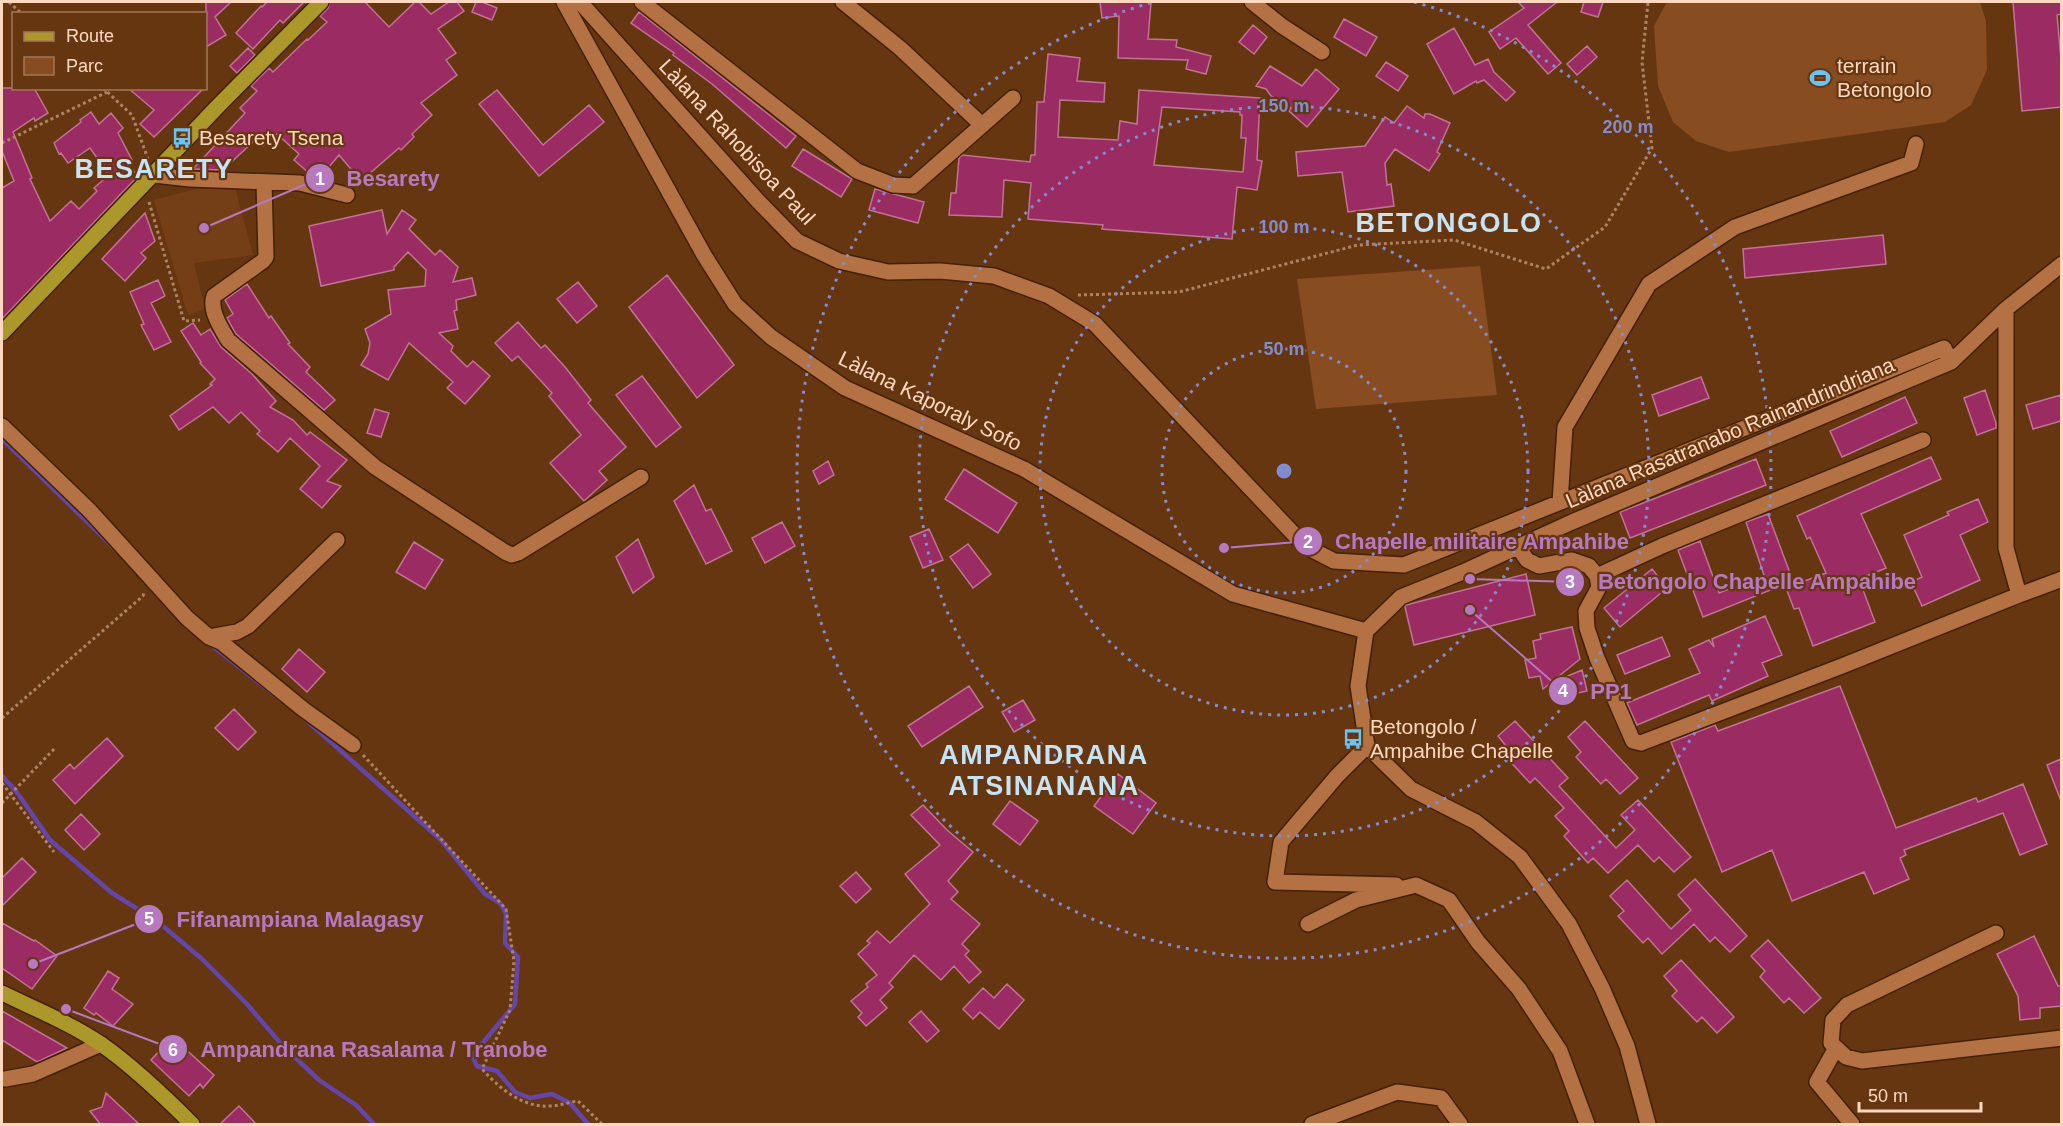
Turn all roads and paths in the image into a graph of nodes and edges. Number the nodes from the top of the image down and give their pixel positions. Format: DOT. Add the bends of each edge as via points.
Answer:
graph roads {
  1 [pos="321,2"];
  2 [pos="564,2"];
  3 [pos="580,2"];
  4 [pos="642,2"];
  5 [pos="843,2"];
  6 [pos="1252,2"];
  7 [pos="1648,2"];
  8 [pos="1322,52"];
  9 [pos="105,90"];
  10 [pos="107,93"];
  11 [pos="1013,98"];
  12 [pos="982,126"];
  13 [pos="2,143"];
  14 [pos="1916,144"];
  15 [pos="154,175"];
  16 [pos="264,182"];
  17 [pos="347,195"];
  18 [pos="125,203"];
  19 [pos="2061,264"];
  20 [pos="1049,296"];
  21 [pos="2006,309"];
  22 [pos="217,319"];
  23 [pos="2,333"];
  24 [pos="1951,362"];
  25 [pos="2,426"];
  26 [pos="1923,440"];
  27 [pos="641,477"];
  28 [pos="1560,502"];
  29 [pos="337,540"];
  30 [pos="1518,547"];
  31 [pos="1597,576"];
  32 [pos="2061,579"];
  33 [pos="145,591"];
  34 [pos="2019,595"];
  35 [pos="1365,631"];
  36 [pos="209,638"];
  37 [pos="2,718"];
  38 [pos="353,745"];
  39 [pos="1367,746"];
  40 [pos="57,747"];
  41 [pos="2,783"];
  42 [pos="11,793"];
  43 [pos="2,803"];
  44 [pos="54,852"];
  45 [pos="1416,885"];
  46 [pos="1308,924"];
  47 [pos="1996,933"];
  48 [pos="2,993"];
  49 [pos="2061,1038"];
  50 [pos="101,1044"];
  51 [pos="1836,1048"];
  52 [pos="5,1079"];
  53 [pos="192,1125"];
  54 [pos="602,1125"];
  55 [pos="1312,1125"];
  56 [pos="1460,1125"];
  57 [pos="1587,1125"];
  58 [pos="1648,1125"];
  59 [pos="1852,1125"];
  1 -- 15 [label="main road"];
  2 -- 35 [label="street, Làlana Kaporaly Sofo" via="704,255 735,304 771,338 844,388 1024,469 1233,594"];
  3 -- 20 [label="street, Làlana Rahobisoa Paul" via="797,241 839,261 888,272 994,276"];
  4 -- 12 [label="street" via="857,171 892,185 913,186"];
  5 -- 12 [label="street" via="900,48"];
  6 -- 8 [label="street"];
  7 -- 20 [label="path" via="1642,62 1652,148 1605,227 1546,269 1454,240 1358,245 1179,292"];
  9 -- 10 [label="path"];
  10 -- 13 [label="path"];
  10 -- 15 [label="path" via="132,115"];
  11 -- 12 [label="street"];
  14 -- 28 [label="street" via="1911,163 1735,227 1649,284 1565,427"];
  15 -- 16 [label="street"];
  15 -- 18 [label="main road"];
  16 -- 17 [label="street" via="300,183"];
  16 -- 22 [label="street" via="266,257 214,296 212,304"];
  18 -- 22 [label="path" via="149,201 184,321"];
  18 -- 23 [label="main road"];
  19 -- 21 [label="street, Làlana Rasatranabo Rainandrindriana"];
  20 -- 28 [label="street, Làlana Rahobisoa Paul" via="1095,324 1305,546 1334,561 1404,566"];
  21 -- 24 [label="street, Làlana Rasatranabo Rainandrindriana"];
  21 -- 34 [label="street" via="2006,548"];
  22 -- 27 [label="street" via="228,340 375,467 512,555"];
  24 -- 28 [label="street, Làlana Rahobisoa Paul" via="1944,348"];
  24 -- 30 [label="street, Làlana Rasatranabo Rainandrindriana"];
  25 -- 36 [label="street" via="90,511"];
  26 -- 31 [label="street"];
  29 -- 36 [label="street" via="248,626"];
  30 -- 31 [label="street" via="1527,560 1539,566 1572,560 1589,566"];
  30 -- 35 [label="street, Làlana Rasatranabo Rainandrindriana" via="1401,597"];
  31 -- 34 [label="street" via="1599,587 1586,610 1587,628 1632,741 1641,744"];
  32 -- 34 [label="street"];
  33 -- 37 [label="path"];
  35 -- 39 [label="street" via="1358,686"];
  36 -- 38 [label="street" via="221,642"];
  38 -- 54 [label="path" via="506,909 514,961 510,1010 482,1069 497,1086 533,1106 578,1101"];
  39 -- 45 [label="street" via="1281,842 1275,882"];
  39 -- 58 [label="street" via="1411,789 1476,822 1520,857 1569,924 1602,988 1627,1046"];
  40 -- 42 [label="path"];
  41 -- 42 [label="path"];
  42 -- 43 [label="path"];
  42 -- 44 [label="path"];
  45 -- 46 [label="street" via="1356,900"];
  45 -- 57 [label="street" via="1449,900 1478,942 1519,989 1560,1051"];
  47 -- 51 [label="street" via="1847,1005 1833,1020 1831,1043"];
  48 -- 50 [label="main road"];
  49 -- 51 [label="street" via="1862,1061 1846,1057"];
  50 -- 52 [label="street" via="33,1074"];
  50 -- 53 [label="main road"];
  51 -- 59 [label="street" via="1817,1082"];
  55 -- 56 [label="street" via="1396,1092 1441,1098"];
}
